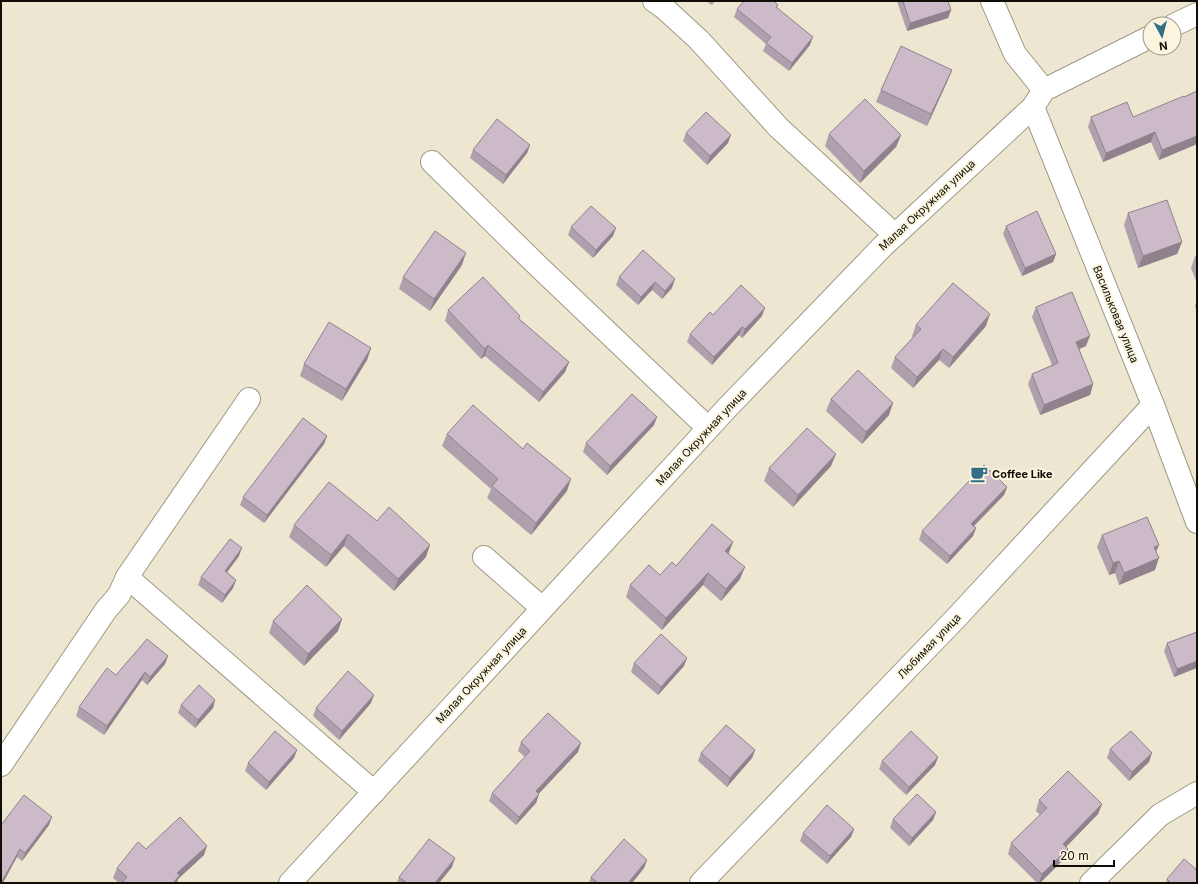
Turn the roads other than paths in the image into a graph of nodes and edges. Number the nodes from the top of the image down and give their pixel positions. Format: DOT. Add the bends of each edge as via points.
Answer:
graph roads {
  1 [pos="654,1"];
  2 [pos="992,1"];
  3 [pos="1197,14"];
  4 [pos="1182,21"];
  5 [pos="1142,41"];
  6 [pos="1039,99"];
  7 [pos="432,162"];
  8 [pos="895,235"];
  9 [pos="249,399"];
  10 [pos="1153,405"];
  11 [pos="708,428"];
  12 [pos="1197,522"];
  13 [pos="484,557"];
  14 [pos="127,577"];
  15 [pos="542,608"];
  16 [pos="1,765"];
  17 [pos="374,792"];
  18 [pos="1197,793"];
  19 [pos="290,883"];
  20 [pos="701,883"];
  21 [pos="1091,883"];
  1 -- 8 [label="street" via="699,40 779,128"];
  2 -- 6 [label="street, Васильковая улица" via="1015,54"];
  3 -- 4 [label="street"];
  5 -- 6 [label="street, Малая Окружная улица"];
  6 -- 8 [label="street, Малая Окружная улица"];
  6 -- 10 [label="street, Васильковая улица"];
  7 -- 11 [label="street"];
  8 -- 11 [label="street, Малая Окружная улица"];
  9 -- 14 [label="street"];
  10 -- 12 [label="street, Васильковая улица"];
  10 -- 20 [label="street, Любимая улица" via="957,617"];
  11 -- 15 [label="street, Малая Окружная улица"];
  13 -- 15 [label="street"];
  14 -- 16 [label="street" via="119,595 106,610"];
  14 -- 17 [label="street"];
  15 -- 17 [label="street, Малая Окружная улица"];
  17 -- 19 [label="street, Малая Окружная улица"];
  18 -- 21 [label="street" via="1160,815"];
}
